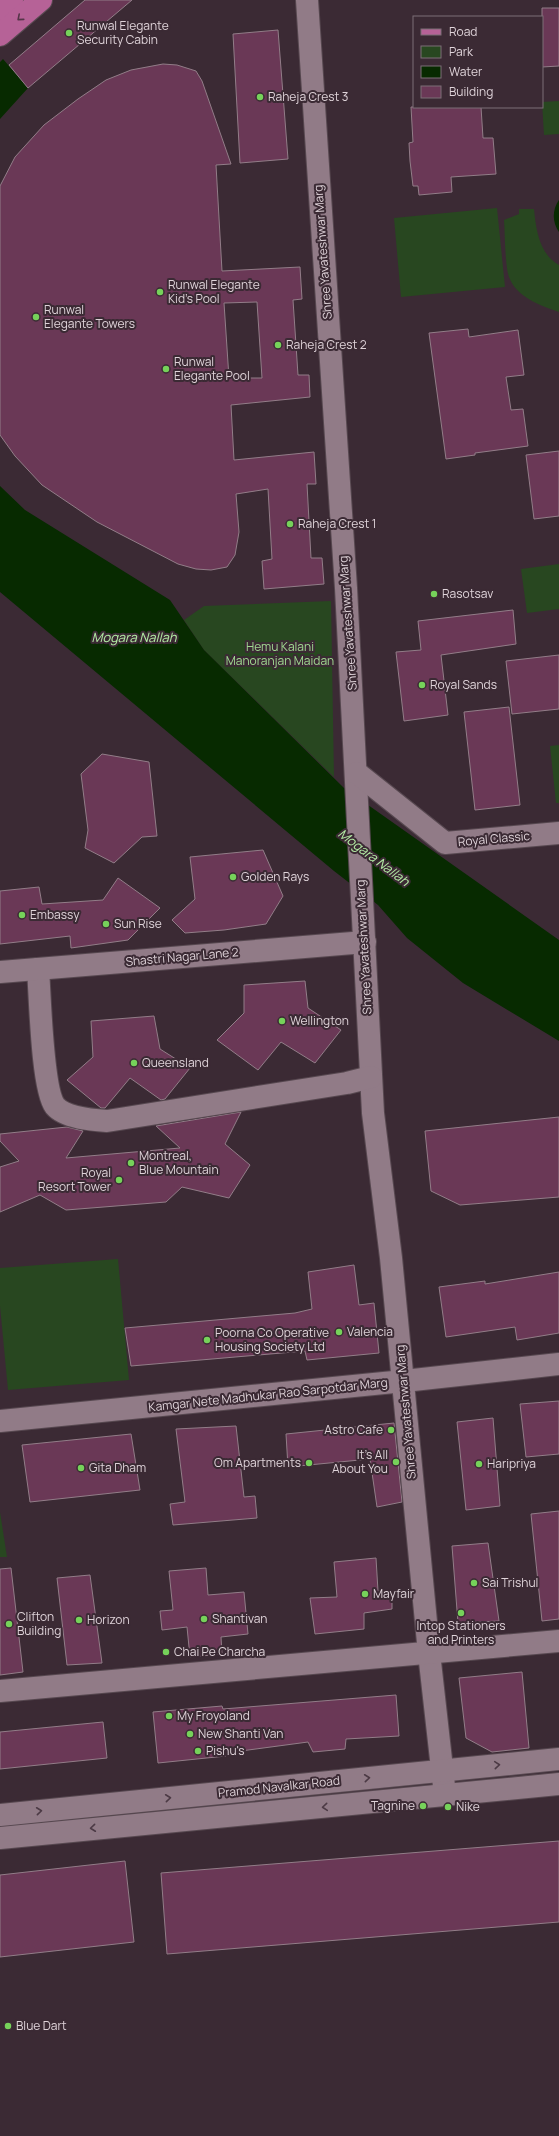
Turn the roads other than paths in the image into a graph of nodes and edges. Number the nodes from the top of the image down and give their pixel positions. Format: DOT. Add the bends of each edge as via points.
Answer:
graph roads {
  1 [pos="12,0"];
  2 [pos="41,0"];
  3 [pos="307,0"];
  4 [pos="0,11"];
  5 [pos="0,35"];
  6 [pos="357,780"];
  7 [pos="559,833"];
  8 [pos="365,942"];
  9 [pos="38,969"];
  10 [pos="0,972"];
  11 [pos="371,1077"];
  12 [pos="559,1364"];
  13 [pos="404,1381"];
  14 [pos="0,1422"];
  15 [pos="559,1641"];
  16 [pos="429,1653"];
  17 [pos="0,1691"];
  18 [pos="559,1759"];
  19 [pos="442,1770"];
  20 [pos="559,1784"];
  21 [pos="445,1795"];
  22 [pos="129,1802"];
  23 [pos="0,1815"];
  24 [pos="132,1824"];
  25 [pos="0,1838"];
  1 -- 4 [label="main road"];
  2 -- 5 [label="main road, one-way"];
  3 -- 6 [label="street, Shree Yavateshwar Marg"];
  6 -- 7 [label="street, Royal Classic" via="445,843"];
  6 -- 8 [label="street, Shree Yavateshwar Marg" via="358,854"];
  8 -- 9 [label="street, Shastri Nagar Lane 2"];
  8 -- 11 [label="street, Shree Yavateshwar Marg"];
  9 -- 10 [label="street, Shastri Nagar Lane 2"];
  9 -- 11 [label="street" via="47,1085 55,1106 77,1118 107,1121"];
  11 -- 13 [label="street, Shree Yavateshwar Marg"];
  12 -- 13 [label="street, Kamgar Nete Madhukar Rao Sarpotdar Marg"];
  13 -- 14 [label="street, Kamgar Nete Madhukar Rao Sarpotdar Marg"];
  13 -- 16 [label="street, Shree Yavateshwar Marg"];
  15 -- 16 [label="street"];
  16 -- 17 [label="street"];
  16 -- 19 [label="street, Shree Yavateshwar Marg"];
  19 -- 18 [label="street, Pramod Navalkar Road, one-way"];
  19 -- 21 [label="street, Shree Yavateshwar Marg"];
  22 -- 19 [label="street, Pramod Navalkar Road, one-way"];
  20 -- 21 [label="street, Pramod Navalkar Road"];
  21 -- 24 [label="street, Pramod Navalkar Road, one-way"];
  23 -- 22 [label="street, Pramod Navalkar Road, one-way"];
  22 -- 24 [label="street"];
  24 -- 25 [label="street, Pramod Navalkar Road, one-way"];
}
